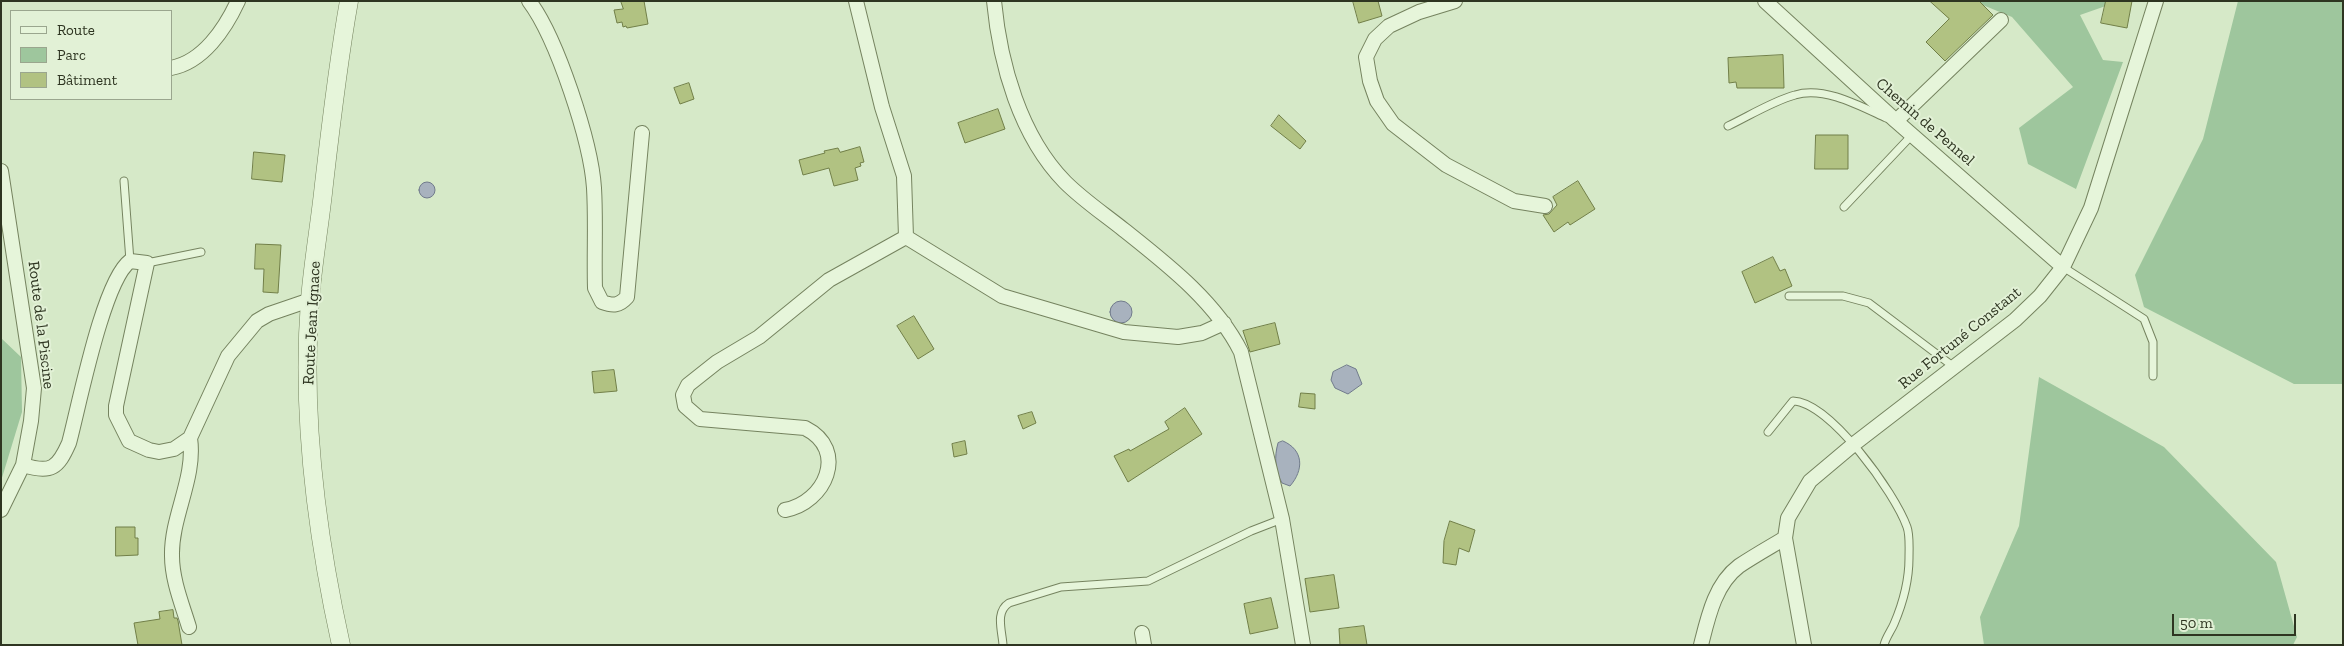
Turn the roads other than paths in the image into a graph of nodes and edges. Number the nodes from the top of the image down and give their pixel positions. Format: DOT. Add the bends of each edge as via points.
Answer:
graph roads {
  1 [pos="238,1"];
  2 [pos="529,1"];
  3 [pos="856,1"];
  4 [pos="994,1"];
  5 [pos="1454,1"];
  6 [pos="1766,1"];
  7 [pos="2156,1"];
  8 [pos="348,2"];
  9 [pos="2001,20"];
  10 [pos="172,68"];
  11 [pos="1728,126"];
  12 [pos="1904,127"];
  13 [pos="642,134"];
  14 [pos="1,171"];
  15 [pos="124,182"];
  16 [pos="1545,206"];
  17 [pos="1844,207"];
  18 [pos="906,237"];
  19 [pos="201,252"];
  20 [pos="130,261"];
  21 [pos="147,263"];
  22 [pos="2063,267"];
  23 [pos="1789,296"];
  24 [pos="310,300"];
  25 [pos="1224,323"];
  26 [pos="1954,367"];
  27 [pos="2153,376"];
  28 [pos="1768,432"];
  29 [pos="190,438"];
  30 [pos="1854,444"];
  31 [pos="23,465"];
  32 [pos="1,510"];
  33 [pos="784,510"];
  34 [pos="1282,519"];
  35 [pos="1786,538"];
  36 [pos="189,627"];
  37 [pos="341,645"];
  38 [pos="1003,645"];
  39 [pos="1303,645"];
  40 [pos="1701,645"];
  41 [pos="1804,645"];
  42 [pos="1884,645"];
  1 -- 10 [label="street" via="209,46 188,63"];
  2 -- 13 [label="street" via="565,76 588,153 594,188 595,288 602,302 612,306 621,304 627,296"];
  3 -- 18 [label="street" via="882,107 904,176"];
  4 -- 25 [label="street" via="1014,94 1048,162 1065,182 1198,294"];
  5 -- 16 [label="street" via="1419,12 1390,26 1375,39 1366,57 1377,100 1393,124 1446,165 1514,201"];
  6 -- 12 [label="street, Chemin de Pennel"];
  7 -- 22 [label="street, Rue Fortuné Constant" via="2091,208"];
  8 -- 24 [label="street, Route Jean Ignace"];
  9 -- 12 [label="street"];
  11 -- 12 [label="lane" via="1795,94 1817,93 1839,98"];
  12 -- 17 [label="lane"];
  12 -- 22 [label="street, Chemin de Pennel"];
  14 -- 31 [label="street, Route de la Piscine" via="34,388"];
  15 -- 20 [label="lane"];
  18 -- 25 [label="street" via="1002,296 1124,332 1178,337 1202,333"];
  18 -- 33 [label="street" via="829,280 759,337 717,362 688,385 684,395 685,406 700,419 806,428 815,433 826,450 829,471 824,484 806,502"];
  19 -- 21 [label="lane"];
  20 -- 21 [label="street"];
  20 -- 31 [label="street" via="118,275 103,311 70,443 59,464 48,469"];
  21 -- 29 [label="street" via="118,390 116,415 129,441 139,447 159,452 174,449"];
  22 -- 26 [label="street, Rue Fortuné Constant" via="2015,320"];
  22 -- 27 [label="lane" via="2144,319 2153,342"];
  23 -- 26 [label="lane" via="1843,296 1869,303"];
  24 -- 29 [label="street" via="269,314 245,333 220,371"];
  24 -- 37 [label="street, Route Jean Ignace" via="310,454 323,557"];
  25 -- 34 [label="street" via="1242,352"];
  26 -- 30 [label="street, Rue Fortuné Constant"];
  28 -- 30 [label="lane" via="1793,401 1802,401 1829,420"];
  29 -- 36 [label="street" via="192,453 172,555 173,572"];
  30 -- 35 [label="street, Rue Fortuné Constant" via="1810,481 1788,518"];
  30 -- 42 [label="lane" via="1885,484 1908,528 1909,559 1904,596"];
  31 -- 32 [label="street, Route de la Piscine"];
  34 -- 38 [label="lane" via="1148,581 1061,587 1009,603 1000,613"];
  34 -- 39 [label="street"];
  35 -- 40 [label="street" via="1738,567 1728,578 1709,613"];
  35 -- 41 [label="street, Rue Fortuné Constant"];
}
